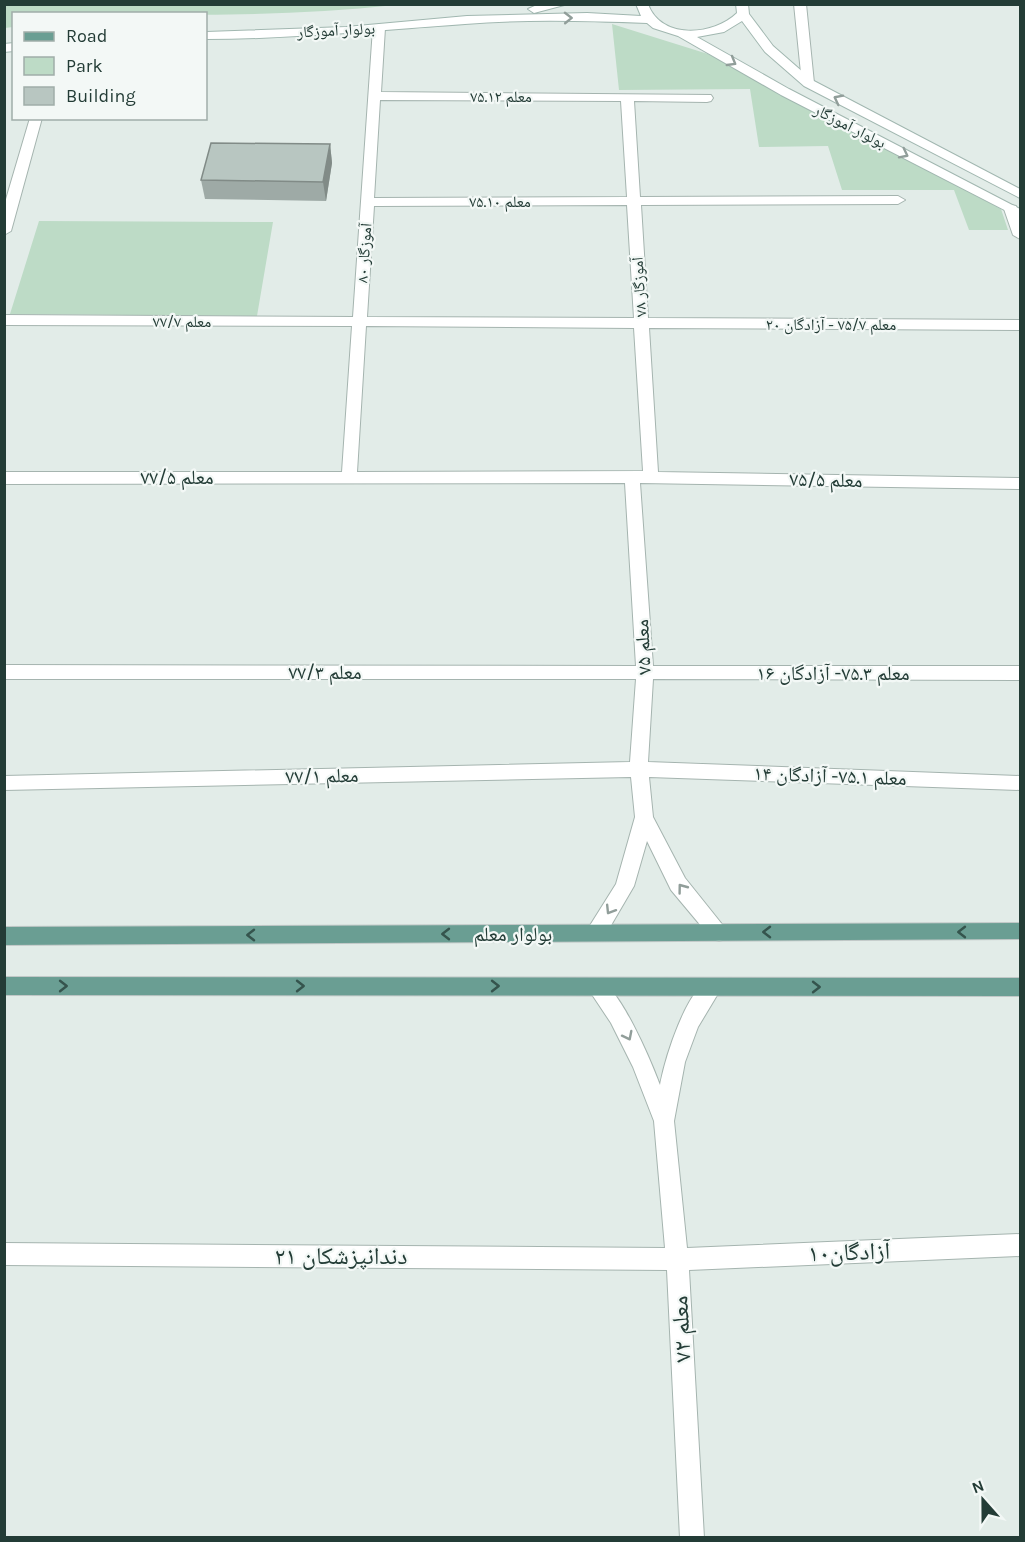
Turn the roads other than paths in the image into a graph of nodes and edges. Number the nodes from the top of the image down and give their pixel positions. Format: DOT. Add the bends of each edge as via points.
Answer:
graph roads {
  1 [pos="562,4"];
  2 [pos="642,4"];
  3 [pos="800,4"];
  4 [pos="742,9"];
  5 [pos="467,20"];
  6 [pos="649,20"];
  7 [pos="379,28"];
  8 [pos="681,33"];
  9 [pos="207,36"];
  10 [pos="808,83"];
  11 [pos="374,96"];
  12 [pos="627,97"];
  13 [pos="707,98"];
  14 [pos="35,120"];
  15 [pos="1020,194"];
  16 [pos="10,197"];
  17 [pos="898,200"];
  18 [pos="634,201"];
  19 [pos="367,202"];
  20 [pos="1016,212"];
  21 [pos="4,231"];
  22 [pos="1020,235"];
  23 [pos="4,320"];
  24 [pos="359,322"];
  25 [pos="641,322"];
  26 [pos="1020,325"];
  27 [pos="349,477"];
  28 [pos="632,477"];
  29 [pos="651,477"];
  30 [pos="4,478"];
  31 [pos="1020,484"];
  32 [pos="4,672"];
  33 [pos="645,673"];
  34 [pos="1020,673"];
  35 [pos="639,770"];
  36 [pos="4,783"];
  37 [pos="1020,783"];
  38 [pos="644,817"];
  39 [pos="1020,931"];
  40 [pos="596,933"];
  41 [pos="719,933"];
  42 [pos="4,936"];
  43 [pos="4,986"];
  44 [pos="597,987"];
  45 [pos="712,987"];
  46 [pos="1020,987"];
  47 [pos="664,1121"];
  48 [pos="1020,1245"];
  49 [pos="4,1254"];
  50 [pos="677,1259"];
  51 [pos="692,1538"];
  1 -- 5 [label="street, بولوار آموزگار"];
  2 -- 6 [label="street"];
  3 -- 10 [label="street"];
  4 -- 8 [label="street" via="738,21 720,31"];
  4 -- 10 [label="street, بولوار آموزگار" via="769,49"];
  5 -- 6 [label="street, بولوار آموزگار, one-way"];
  5 -- 7 [label="street, بولوار آموزگار"];
  6 -- 8 [label="street"];
  7 -- 9 [label="street, بولوار آموزگار"];
  7 -- 11 [label="street, آموزگار ۸۰"];
  8 -- 20 [label="street, بولوار آموزگار, one-way" via="785,92"];
  15 -- 10 [label="street, بولوار آموزگار, one-way"];
  11 -- 12 [label="street, معلم ۷۵.۱۲"];
  11 -- 19 [label="street, آموزگار ۸۰"];
  12 -- 13 [label="street, معلم ۷۵.۱۲"];
  12 -- 18 [label="street, آموزگار ۷۸"];
  14 -- 16 [label="street"];
  16 -- 21 [label="street"];
  17 -- 18 [label="street, معلم ۷۵.۱۰"];
  18 -- 19 [label="street, معلم ۷۵.۱۰"];
  18 -- 25 [label="street, آموزگار ۷۸"];
  19 -- 24 [label="street, آموزگار ۸۰"];
  20 -- 22 [label="street"];
  23 -- 24 [label="street, معلم ۷۷/۷"];
  24 -- 25 [label="street, معلم ۷۷/۷"];
  24 -- 27 [label="street, آموزگار ۸۰"];
  25 -- 26 [label="street, معلم ۷۵/۷ - آزادگان ۲۰"];
  25 -- 29 [label="street, آموزگار ۷۸"];
  27 -- 28 [label="street, معلم ۷۷/۵"];
  27 -- 30 [label="street, معلم ۷۷/۵"];
  28 -- 29 [label="street, معلم ۷۵/۵"];
  28 -- 33 [label="street, معلم ۷۵"];
  29 -- 31 [label="street, معلم ۷۵/۵"];
  32 -- 33 [label="street, معلم ۷۷/۳"];
  33 -- 34 [label="street, معلم ۷۵.۳- آزادگان ۱۶"];
  33 -- 35 [label="street, معلم ۷۵"];
  35 -- 36 [label="street, معلم ۷۷/۱"];
  35 -- 37 [label="street, معلم ۷۵.۱- آزادگان ۱۴"];
  35 -- 38 [label="street, معلم ۷۵"];
  38 -- 40 [label="street, one-way" via="625,886"];
  41 -- 38 [label="street, one-way" via="678,884"];
  39 -- 41 [label="main road, بولوار معلم, one-way"];
  40 -- 41 [label="main road, بولوار معلم"];
  40 -- 42 [label="main road, بولوار معلم, one-way"];
  43 -- 44 [label="main road, one-way"];
  44 -- 45 [label="main road"];
  44 -- 47 [label="street, one-way" via="642,1064"];
  45 -- 46 [label="main road, one-way"];
  45 -- 47 [label="street" via="689,1023 675,1062"];
  47 -- 50 [label="street, معلم ۷۲"];
  48 -- 50 [label="street, آزادگان۱۰"];
  49 -- 50 [label="street, دندانپزشکان ۲۱"];
  50 -- 51 [label="street, معلم ۷۲"];
}
